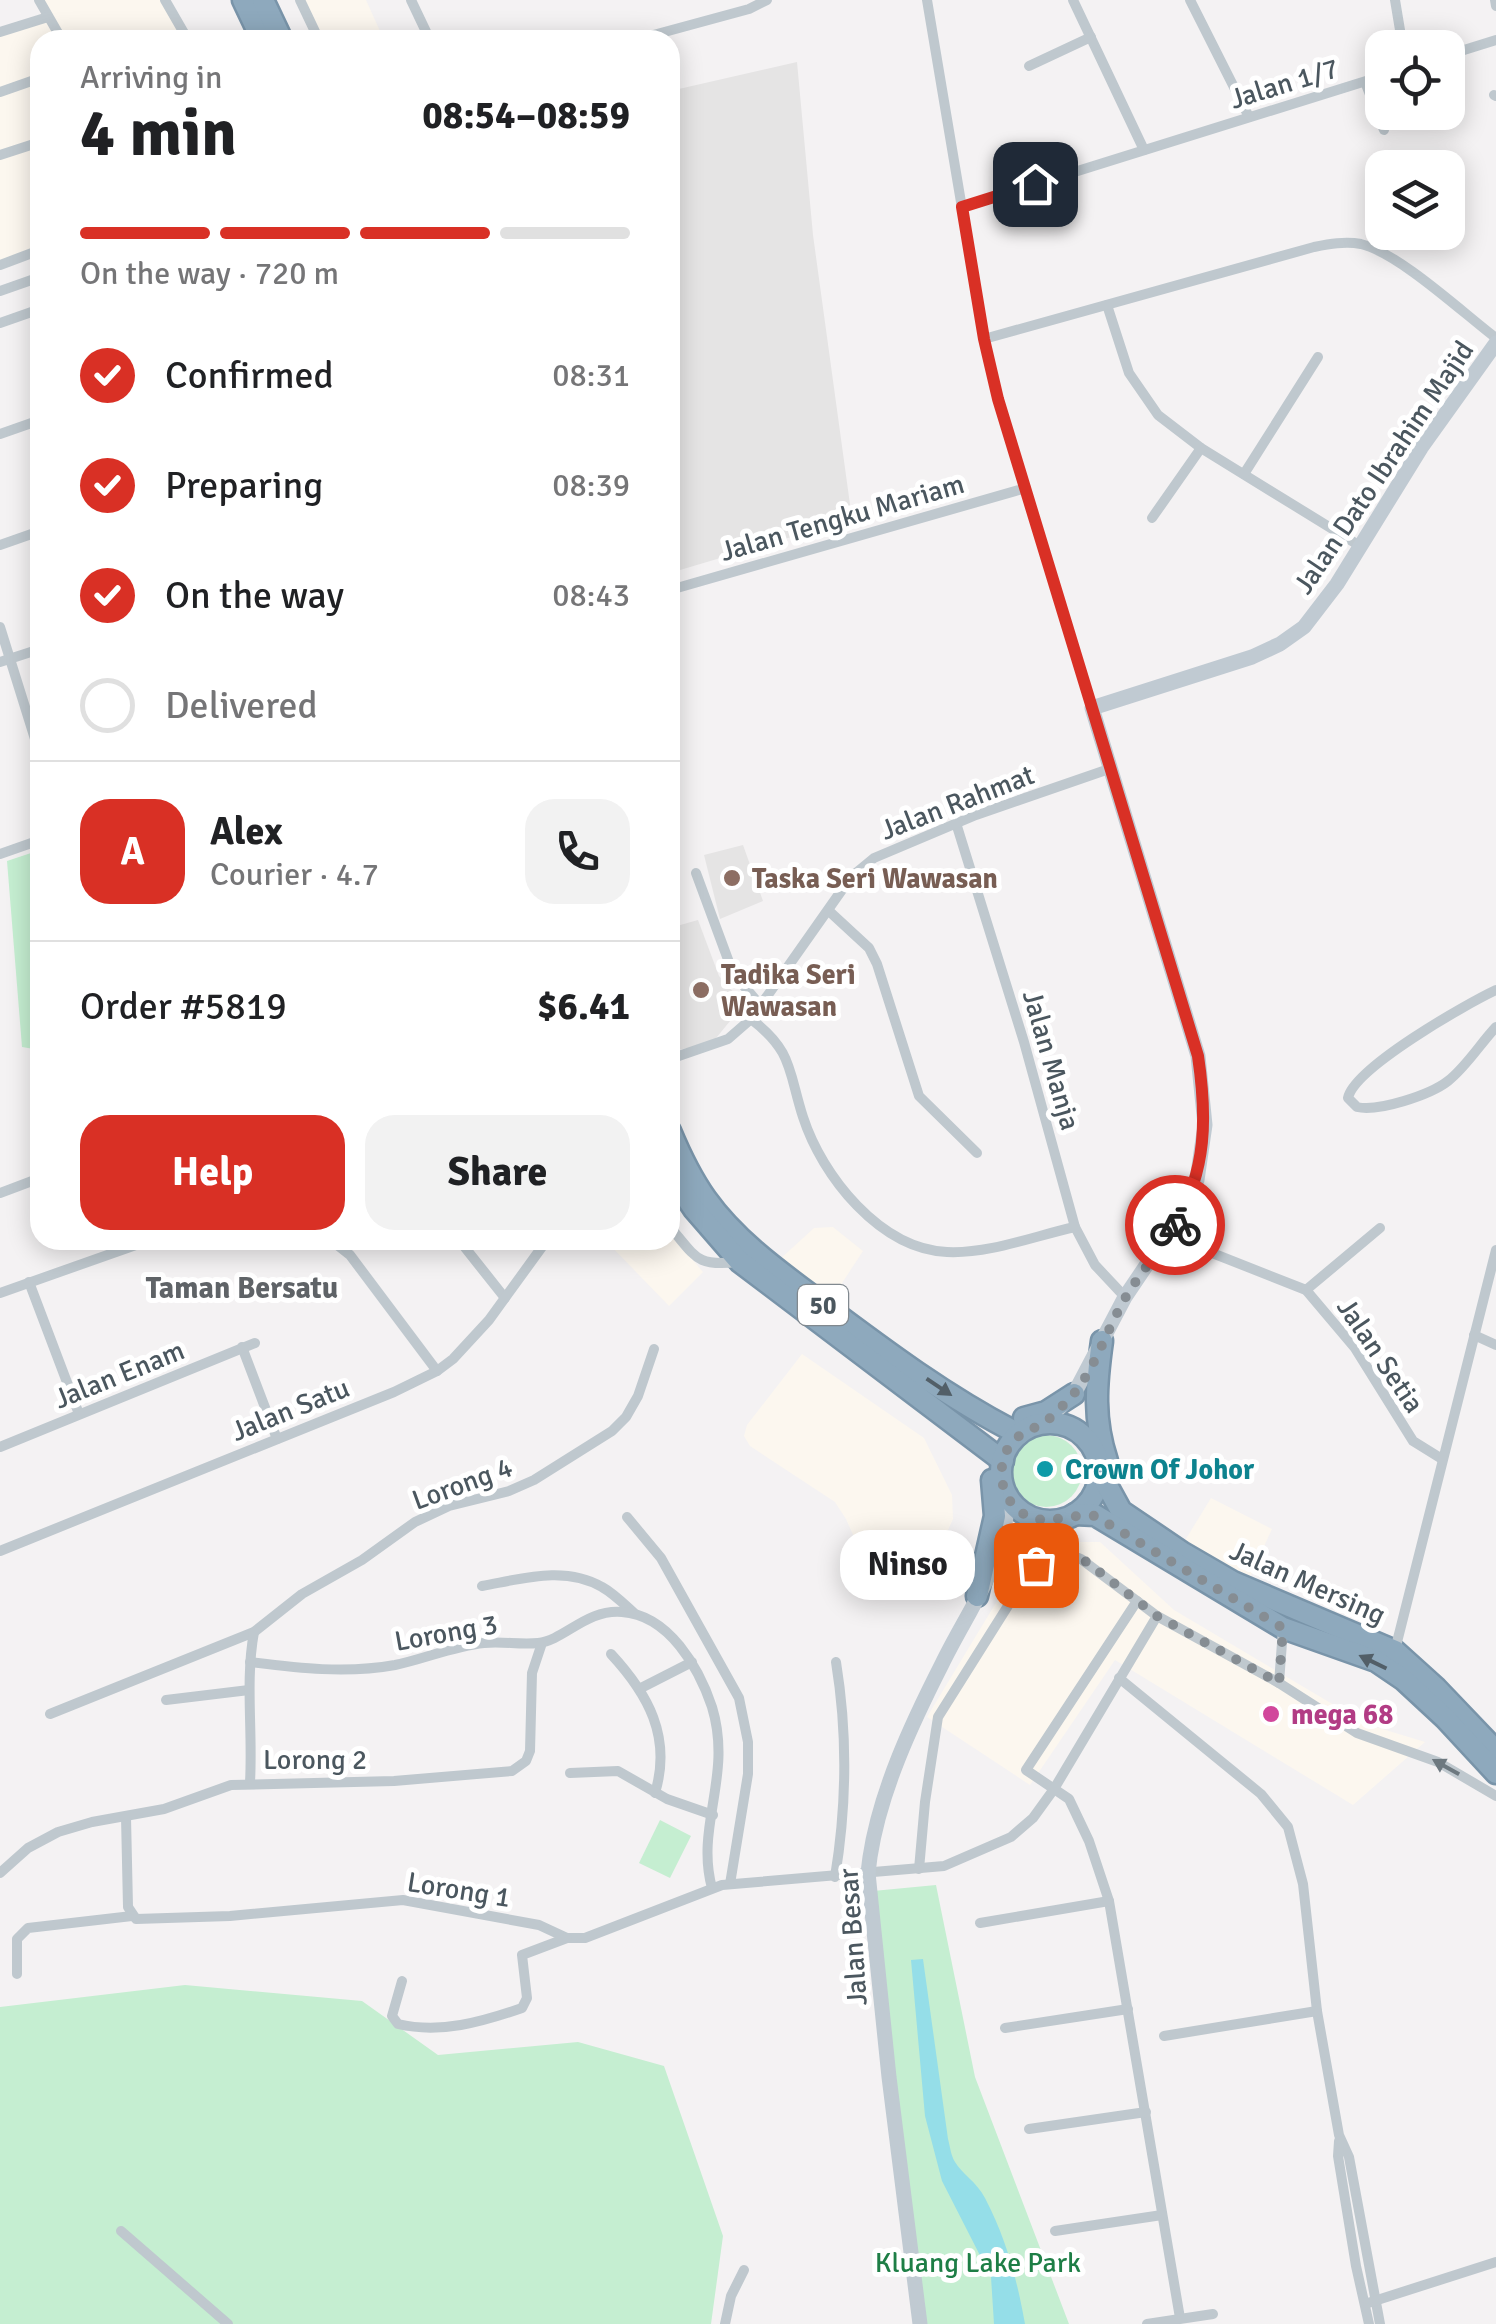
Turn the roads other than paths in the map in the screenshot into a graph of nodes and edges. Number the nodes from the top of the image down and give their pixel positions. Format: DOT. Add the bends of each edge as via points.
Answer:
graph roads {
  1 [pos="39,0"];
  2 [pos="165,0"];
  3 [pos="243,0"];
  4 [pos="263,0"];
  5 [pos="300,0"];
  6 [pos="412,0"];
  7 [pos="768,0"];
  8 [pos="927,0"];
  9 [pos="1072,0"];
  10 [pos="1190,0"];
  11 [pos="1395,0"];
  12 [pos="48,16"];
  13 [pos="56,30"];
  14 [pos="182,30"];
  15 [pos="257,30"];
  16 [pos="277,30"];
  17 [pos="314,30"];
  18 [pos="426,30"];
  19 [pos="672,30"];
  20 [pos="1400,30"];
  21 [pos="0,32"];
  22 [pos="1091,36"];
  23 [pos="1496,40"];
  24 [pos="1465,50"];
  25 [pos="1029,66"];
  26 [pos="30,82"];
  27 [pos="1365,82"];
  28 [pos="0,92"];
  29 [pos="1249,117"];
  30 [pos="30,146"];
  31 [pos="1144,150"];
  32 [pos="0,156"];
  33 [pos="962,207"];
  34 [pos="30,254"];
  35 [pos="0,265"];
  36 [pos="30,280"];
  37 [pos="0,291"];
  38 [pos="1106,304"];
  39 [pos="30,312"];
  40 [pos="0,323"];
  41 [pos="984,339"];
  42 [pos="1496,340"];
  43 [pos="1318,357"];
  44 [pos="30,424"];
  45 [pos="0,434"];
  46 [pos="1201,448"];
  47 [pos="1244,474"];
  48 [pos="1026,488"];
  49 [pos="1152,518"];
  50 [pos="30,535"];
  51 [pos="0,545"];
  52 [pos="1360,546"];
  53 [pos="680,587"];
  54 [pos="0,627"];
  55 [pos="30,652"];
  56 [pos="4,661"];
  57 [pos="1092,708"];
  58 [pos="30,727"];
  59 [pos="1109,768"];
  60 [pos="956,824"];
  61 [pos="30,844"];
  62 [pos="0,854"];
  63 [pos="696,873"];
  64 [pos="830,912"];
  65 [pos="1496,990"];
  66 [pos="760,1005"];
  67 [pos="751,1018"];
  68 [pos="1496,1028"];
  69 [pos="680,1056"];
  70 [pos="977,1153"];
  71 [pos="680,1156"];
  72 [pos="30,1182"];
  73 [pos="680,1189"];
  74 [pos="0,1192"];
  75 [pos="1075,1227"];
  76 [pos="1380,1228"];
  77 [pos="1169,1236"];
  78 [pos="680,1239"];
  79 [pos="121,1250"];
  80 [pos="341,1250"];
  81 [pos="467,1250"];
  82 [pos="539,1250"];
  83 [pos="1496,1250"];
  84 [pos="740,1262"];
  85 [pos="29,1282"];
  86 [pos="1306,1290"];
  87 [pos="0,1293"];
  88 [pos="1126,1297"];
  89 [pos="505,1298"];
  90 [pos="1474,1335"];
  91 [pos="254,1342"];
  92 [pos="1496,1345"];
  93 [pos="242,1348"];
  94 [pos="1098,1348"];
  95 [pos="654,1349"];
  96 [pos="438,1371"];
  97 [pos="1074,1394"];
  98 [pos="974,1411"];
  99 [pos="78,1414"];
  100 [pos="950,1420"];
  101 [pos="1042,1424"];
  102 [pos="1019,1434"];
  103 [pos="277,1439"];
  104 [pos="0,1447"];
  105 [pos="1442,1459"];
  106 [pos="1003,1460"];
  107 [pos="1096,1461"];
  108 [pos="1007,1496"];
  109 [pos="1075,1514"];
  110 [pos="627,1517"];
  111 [pos="1040,1520"];
  112 [pos="1111,1525"];
  113 [pos="1143,1536"];
  114 [pos="0,1551"];
  115 [pos="1010,1552"];
  116 [pos="992,1570"];
  117 [pos="482,1586"];
  118 [pos="978,1596"];
  119 [pos="1137,1601"];
  120 [pos="637,1615"];
  121 [pos="1157,1616"];
  122 [pos="1283,1628"];
  123 [pos="254,1632"];
  124 [pos="542,1643"];
  125 [pos="1395,1651"];
  126 [pos="611,1654"];
  127 [pos="250,1662"];
  128 [pos="692,1662"];
  129 [pos="836,1662"];
  130 [pos="1119,1678"];
  131 [pos="1279,1683"];
  132 [pos="640,1688"];
  133 [pos="249,1690"];
  134 [pos="166,1700"];
  135 [pos="50,1714"];
  136 [pos="1496,1751"];
  137 [pos="570,1773"];
  138 [pos="1496,1773"];
  139 [pos="250,1782"];
  140 [pos="1054,1789"];
  141 [pos="655,1792"];
  142 [pos="1496,1796"];
  143 [pos="713,1816"];
  144 [pos="126,1817"];
  145 [pos="919,1868"];
  146 [pos="868,1872"];
  147 [pos="0,1873"];
  148 [pos="835,1877"];
  149 [pos="730,1884"];
  150 [pos="712,1888"];
  151 [pos="1109,1902"];
  152 [pos="132,1916"];
  153 [pos="980,1923"];
  154 [pos="567,1938"];
  155 [pos="17,1974"];
  156 [pos="402,1981"];
  157 [pos="1128,2009"];
  158 [pos="1317,2012"];
  159 [pos="1004,2028"];
  160 [pos="1164,2036"];
  161 [pos="1146,2112"];
  162 [pos="1029,2129"];
  163 [pos="1162,2215"];
  164 [pos="121,2231"];
  165 [pos="1056,2231"];
  166 [pos="1496,2262"];
  167 [pos="744,2270"];
  168 [pos="1369,2303"];
  169 [pos="1213,2314"];
  170 [pos="1180,2318"];
  171 [pos="228,2324"];
  172 [pos="725,2324"];
  173 [pos="920,2324"];
  174 [pos="1148,2324"];
  175 [pos="1369,2324"];
  176 [pos="1380,2324"];
  1 -- 12 [label="street"];
  2 -- 14 [label="street"];
  3 -- 15 [label="highway"];
  4 -- 16 [label="highway"];
  5 -- 17 [label="street"];
  6 -- 18 [label="street"];
  7 -- 19 [label="street"];
  8 -- 33 [label="street"];
  9 -- 22 [label="street"];
  10 -- 29 [label="street"];
  11 -- 20 [label="street"];
  12 -- 13 [label="street"];
  12 -- 21 [label="street"];
  22 -- 25 [label="street"];
  22 -- 31 [label="street"];
  23 -- 24 [label="street"];
  26 -- 28 [label="street"];
  27 -- 29 [label="street, Jalan 1/7"];
  29 -- 31 [label="street, Jalan 1/7"];
  30 -- 32 [label="street"];
  31 -- 33 [label="street, Jalan 1/7"];
  33 -- 41 [label="street"];
  34 -- 35 [label="street"];
  36 -- 37 [label="street"];
  38 -- 41 [label="street"];
  38 -- 42 [label="street" via="1314,247 1362,244 1388,256"];
  38 -- 46 [label="street" via="1129,373 1147,402"];
  39 -- 40 [label="street"];
  41 -- 48 [label="street"];
  42 -- 52 [label="street, Jalan Dato Ibrahim Majid"];
  43 -- 47 [label="street"];
  44 -- 45 [label="street"];
  46 -- 47 [label="street"];
  46 -- 49 [label="street"];
  47 -- 52 [label="street"];
  48 -- 53 [label="street, Jalan Tengku Mariam"];
  48 -- 57 [label="street"];
  50 -- 51 [label="street"];
  52 -- 57 [label="street, Jalan Dato Ibrahim Majid" via="1314,616 1280,644"];
  54 -- 56 [label="street"];
  55 -- 56 [label="street"];
  56 -- 58 [label="street"];
  57 -- 59 [label="street"];
  59 -- 60 [label="street, Jalan Rahmat"];
  59 -- 77 [label="street" via="1202,1086 1200,1167"];
  60 -- 64 [label="street, Jalan Rahmat" via="874,858"];
  60 -- 75 [label="street, Jalan Manja"];
  61 -- 62 [label="street"];
  63 -- 66 [label="street" via="733,973"];
  64 -- 66 [label="street, Jalan Rahmat"];
  64 -- 70 [label="street" via="877,964 920,1096"];
  65 -- 68 [label="street" via="1380,1062 1348,1098 1356,1107 1381,1108 1440,1087"];
  66 -- 67 [label="street, Jalan Rahmat"];
  67 -- 69 [label="street, Jalan Rahmat" via="728,1039"];
  67 -- 75 [label="street" via="781,1045 825,1164 888,1232 945,1252"];
  71 -- 98 [label="highway, 50, one-way" via="707,1200 769,1264"];
  72 -- 74 [label="street"];
  73 -- 84 [label="highway, 50"];
  75 -- 88 [label="street, Jalan Manja" via="1094,1266"];
  76 -- 86 [label="street"];
  77 -- 86 [label="street, Jalan Setia"];
  77 -- 88 [label="street"];
  78 -- 84 [label="street" via="706,1264"];
  79 -- 85 [label="street"];
  80 -- 96 [label="street"];
  81 -- 89 [label="street"];
  82 -- 89 [label="street, Jalan Satu"];
  83 -- 90 [label="street"];
  84 -- 100 [label="highway, 50"];
  85 -- 87 [label="street"];
  85 -- 99 [label="street"];
  86 -- 105 [label="street, Jalan Setia" via="1355,1348 1413,1441"];
  88 -- 94 [label="street"];
  89 -- 96 [label="street, Jalan Satu"];
  90 -- 92 [label="street"];
  90 -- 105 [label="street"];
  91 -- 93 [label="street, Jalan Enam"];
  93 -- 99 [label="street, Jalan Enam"];
  93 -- 103 [label="street"];
  94 -- 97 [label="street"];
  94 -- 107 [label="street" via="1088,1409"];
  94 -- 113 [label="highway" via="1095,1415 1102,1446"];
  95 -- 123 [label="street, Lorong 4" via="638,1396 612,1431 521,1487 416,1522"];
  96 -- 103 [label="street, Jalan Satu"];
  97 -- 98 [label="highway" via="1046,1412 1015,1420"];
  97 -- 101 [label="street"];
  98 -- 102 [label="highway, 50"];
  99 -- 104 [label="street, Jalan Enam"];
  100 -- 106 [label="highway, 50"];
  100 -- 118 [label="highway" via="980,1453 995,1498"];
  101 -- 102 [label="highway"];
  101 -- 107 [label="highway" via="1073,1429"];
  102 -- 106 [label="highway"];
  103 -- 114 [label="street, Jalan Satu"];
  105 -- 125 [label="street"];
  106 -- 108 [label="highway"];
  107 -- 109 [label="highway" via="1093,1495"];
  107 -- 113 [label="highway, Jalan Mersing" via="1121,1511"];
  108 -- 111 [label="highway"];
  108 -- 116 [label="street, Jalan Besar" via="1005,1535"];
  109 -- 111 [label="highway"];
  109 -- 112 [label="highway, Jalan Mersing"];
  110 -- 149 [label="street" via="661,1558 739,1698 748,1774"];
  111 -- 115 [label="street, Jalan Besar"];
  112 -- 113 [label="highway, Jalan Mersing"];
  112 -- 115 [label="highway" via="1042,1532"];
  113 -- 122 [label="highway"];
  113 -- 125 [label="highway, Jalan Mersing"];
  115 -- 116 [label="street, Jalan Besar"];
  116 -- 118 [label="street, Jalan Besar"];
  117 -- 120 [label="street" via="551,1574 581,1579 602,1586"];
  118 -- 146 [label="street, Jalan Besar" via="902,1752"];
  119 -- 121 [label="street"];
  119 -- 140 [label="street" via="1026,1770"];
  119 -- 145 [label="street" via="1068,1553 1045,1558 1028,1574 938,1717"];
  120 -- 124 [label="street, Lorong 3" via="593,1616"];
  120 -- 128 [label="street" via="674,1640"];
  121 -- 130 [label="street"];
  121 -- 131 [label="street"];
  122 -- 131 [label="street"];
  138 -- 122 [label="highway, one-way" via="1404,1680 1376,1661"];
  123 -- 127 [label="street"];
  123 -- 135 [label="street, Lorong 4"];
  124 -- 127 [label="street, Lorong 3" via="484,1643 355,1670"];
  124 -- 139 [label="street, Lorong 2" via="532,1673 530,1751 520,1768 394,1780"];
  125 -- 136 [label="highway, Jalan Mersing"];
  126 -- 132 [label="street"];
  127 -- 133 [label="street"];
  128 -- 132 [label="street"];
  128 -- 143 [label="street" via="712,1709 719,1750"];
  129 -- 148 [label="street" via="847,1750"];
  130 -- 140 [label="street"];
  130 -- 158 [label="street" via="1261,1794 1288,1827 1303,1884"];
  142 -- 131 [label="street, one-way" via="1438,1762 1357,1733"];
  132 -- 141 [label="street" via="662,1749"];
  133 -- 134 [label="street"];
  133 -- 139 [label="street"];
  137 -- 141 [label="street" via="613,1770"];
  139 -- 144 [label="street, Lorong 2"];
  140 -- 145 [label="street" via="1011,1837 958,1862"];
  140 -- 151 [label="street" via="1081,1820"];
  141 -- 143 [label="street"];
  143 -- 150 [label="street" via="706,1854"];
  144 -- 147 [label="street, Lorong 2" via="58,1832"];
  144 -- 152 [label="street"];
  145 -- 146 [label="street"];
  146 -- 148 [label="street"];
  146 -- 173 [label="street, Jalan Besar"];
  148 -- 149 [label="street"];
  149 -- 150 [label="street"];
  150 -- 154 [label="street" via="601,1933"];
  151 -- 153 [label="street"];
  151 -- 157 [label="street"];
  152 -- 154 [label="street, Lorong 1" via="230,1916 403,1900 539,1925"];
  152 -- 155 [label="street, Lorong 1" via="28,1928 17,1938"];
  154 -- 156 [label="street" via="522,1956 522,2008 480,2023 420,2030 398,2024 392,2016"];
  157 -- 159 [label="street"];
  157 -- 161 [label="street"];
  158 -- 160 [label="street"];
  158 -- 168 [label="street" via="1349,2158"];
  161 -- 162 [label="street"];
  161 -- 163 [label="street"];
  163 -- 165 [label="street"];
  163 -- 170 [label="street"];
  164 -- 171 [label="street"];
  166 -- 168 [label="street"];
  167 -- 172 [label="street"];
  168 -- 175 [label="street"];
  168 -- 176 [label="street"];
  169 -- 170 [label="street"];
  170 -- 174 [label="street"];
}
